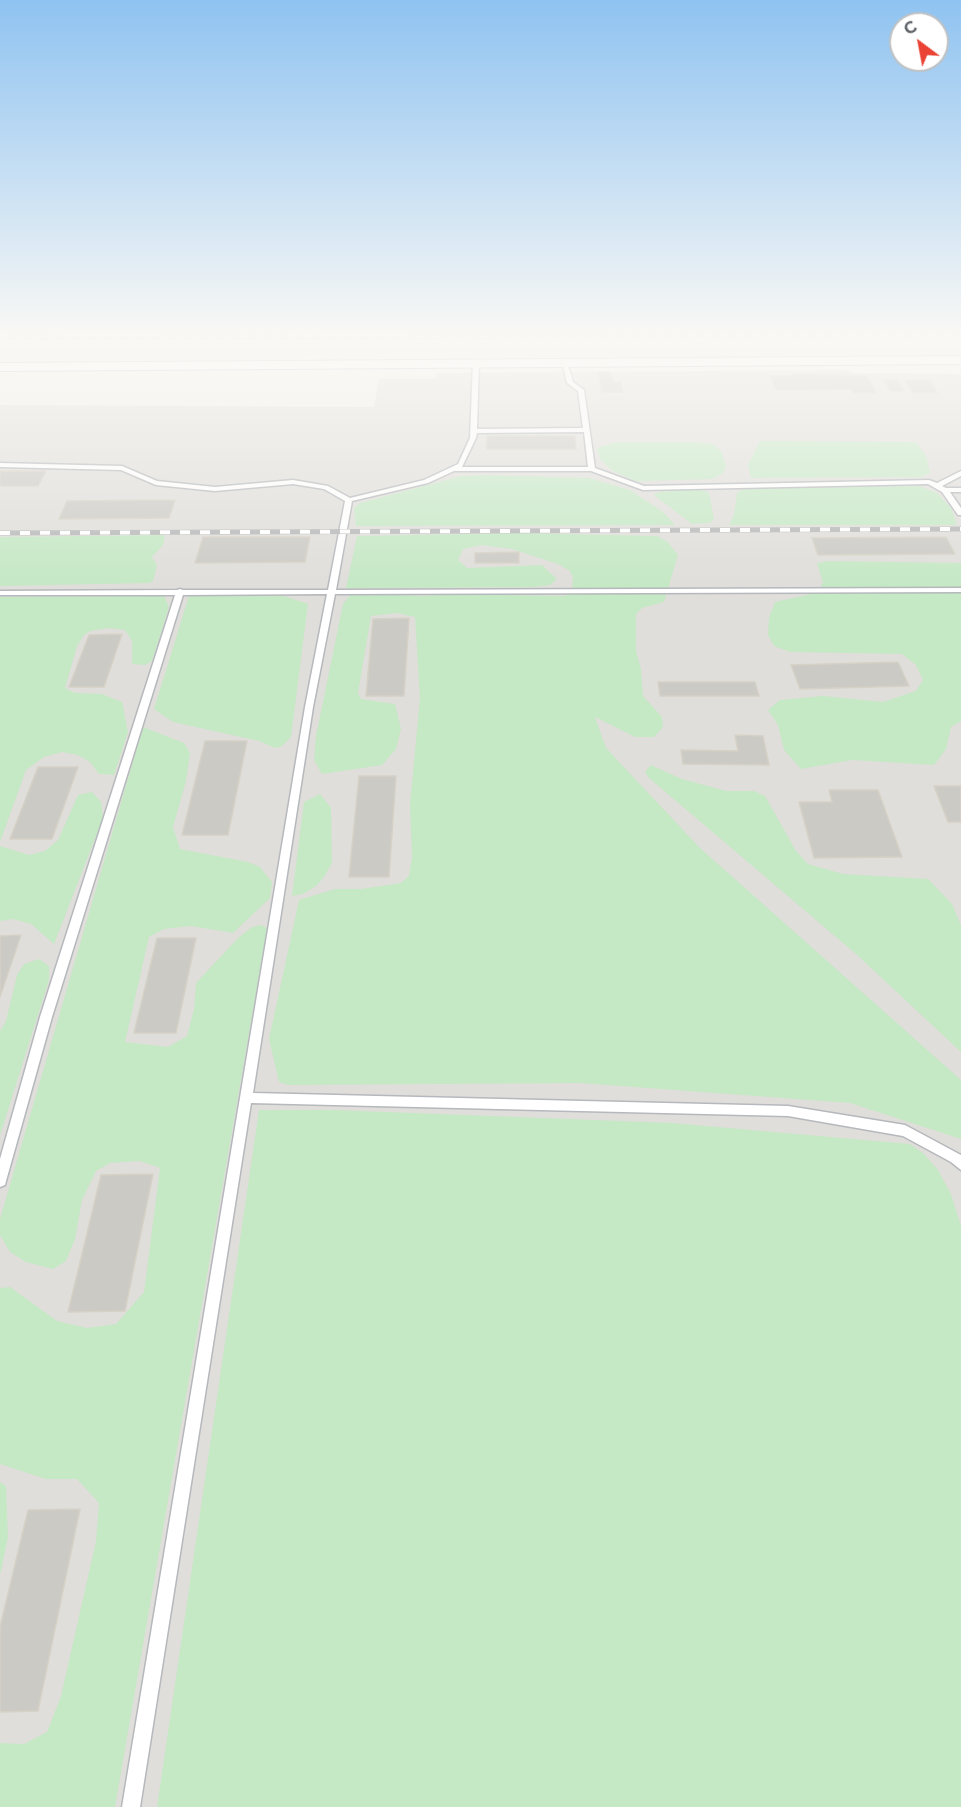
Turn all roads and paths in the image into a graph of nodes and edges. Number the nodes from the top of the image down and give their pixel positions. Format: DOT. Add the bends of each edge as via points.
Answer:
graph roads {
  1 [pos="473,416"];
  2 [pos="585,416"];
  3 [pos="472,430"];
  4 [pos="587,430"];
  5 [pos="0,465"];
  6 [pos="451,469"];
  7 [pos="592,469"];
  8 [pos="961,473"];
  9 [pos="942,488"];
  10 [pos="961,490"];
  11 [pos="349,500"];
  12 [pos="961,513"];
  13 [pos="332,590"];
  14 [pos="961,590"];
  15 [pos="180,591"];
  16 [pos="0,593"];
  17 [pos="247,1098"];
  18 [pos="961,1164"];
  19 [pos="0,1181"];
  20 [pos="131,1807"];
  1 -- 3 [label="lane"];
  2 -- 4 [label="lane"];
  3 -- 4 [label="lane"];
  3 -- 6 [label="lane" via="473,438 460,465"];
  4 -- 7 [label="lane"];
  5 -- 11 [label="lane" via="122,468 156,483 215,489 293,482 326,487"];
  6 -- 7 [label="lane"];
  6 -- 11 [label="lane" via="426,482"];
  7 -- 9 [label="lane" via="643,488 928,483"];
  8 -- 9 [label="lane"];
  9 -- 10 [label="lane"];
  9 -- 12 [label="lane"];
  11 -- 13 [label="lane"];
  13 -- 14 [label="lane"];
  13 -- 15 [label="lane"];
  13 -- 17 [label="lane" via="307,719"];
  15 -- 16 [label="lane"];
  15 -- 19 [label="lane" via="46,1017"];
  17 -- 18 [label="lane" via="788,1111 905,1131"];
  17 -- 20 [label="lane"];
}
